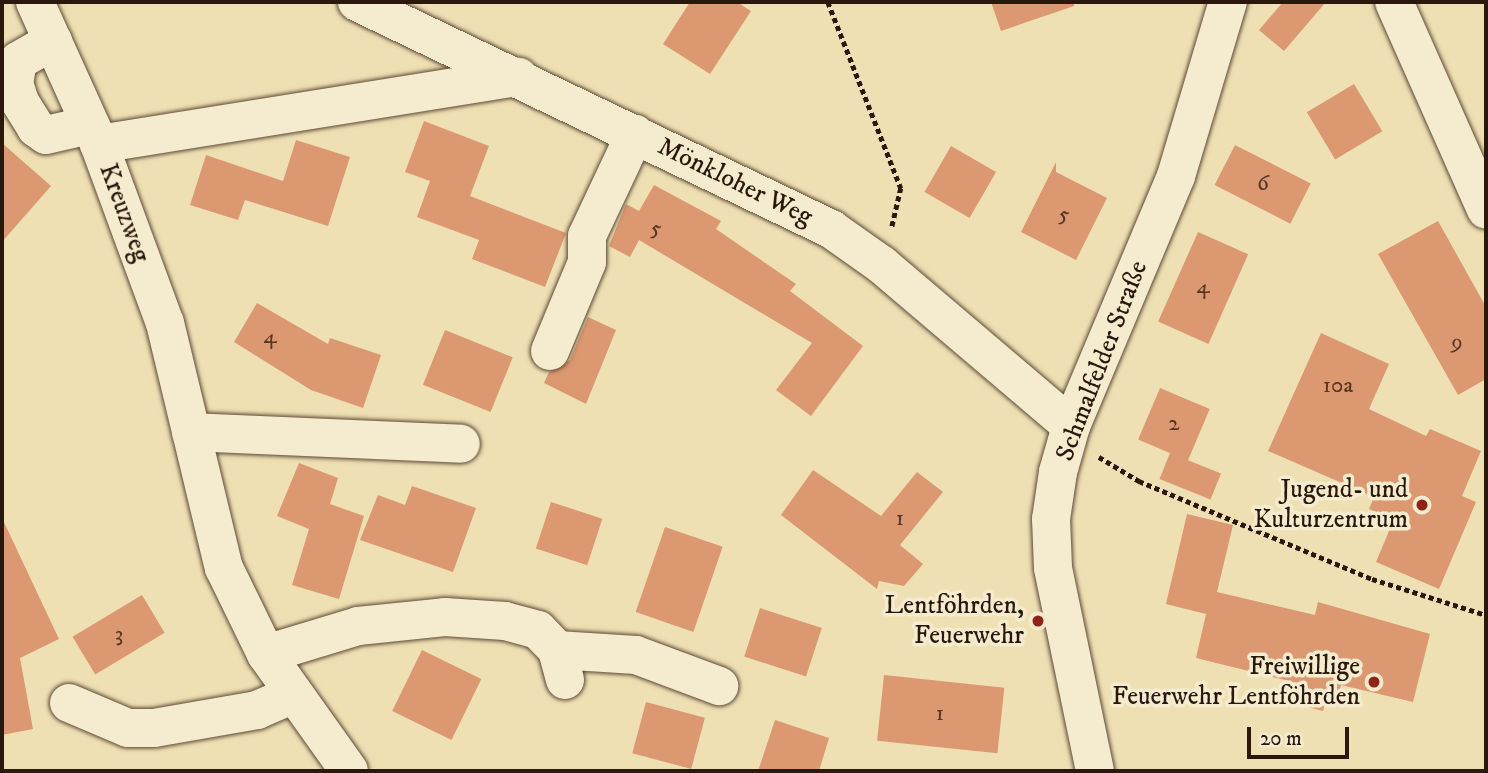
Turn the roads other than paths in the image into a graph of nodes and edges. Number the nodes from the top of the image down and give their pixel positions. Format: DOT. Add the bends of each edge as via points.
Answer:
graph roads {
  1 [pos="35,2"];
  2 [pos="358,2"];
  3 [pos="1228,2"];
  4 [pos="1394,2"];
  5 [pos="53,41"];
  6 [pos="519,77"];
  7 [pos="95,134"];
  8 [pos="635,134"];
  9 [pos="1486,210"];
  10 [pos="550,351"];
  11 [pos="1071,426"];
  12 [pos="191,432"];
  13 [pos="461,444"];
  14 [pos="266,654"];
  15 [pos="719,686"];
  16 [pos="294,694"];
  17 [pos="69,704"];
  18 [pos="349,771"];
  19 [pos="1095,771"];
  1 -- 5 [label="street, Kreuzweg"];
  2 -- 6 [label="street, Mönkloher Weg"];
  3 -- 11 [label="street, Schmalfelder Straße" via="1176,176"];
  4 -- 9 [label="street"];
  5 -- 7 [label="street, Kreuzweg"];
  5 -- 7 [label="street" via="18,61 14,83 20,102 36,128 46,135"];
  6 -- 7 [label="street"];
  6 -- 8 [label="street, Mönkloher Weg"];
  7 -- 12 [label="street, Kreuzweg" via="165,323"];
  8 -- 10 [label="street" via="587,236 587,262"];
  8 -- 11 [label="street, Mönkloher Weg" via="831,229 882,265"];
  11 -- 19 [label="street, Schmalfelder Straße" via="1051,519 1053,568"];
  12 -- 13 [label="street"];
  12 -- 14 [label="street, Kreuzweg" via="224,568"];
  14 -- 15 [label="street" via="358,626 445,617 538,630 561,665 636,655"];
  14 -- 16 [label="street, Kreuzweg"];
  16 -- 17 [label="street" via="257,710 154,728 128,728"];
  16 -- 18 [label="street, Kreuzweg"];
}
